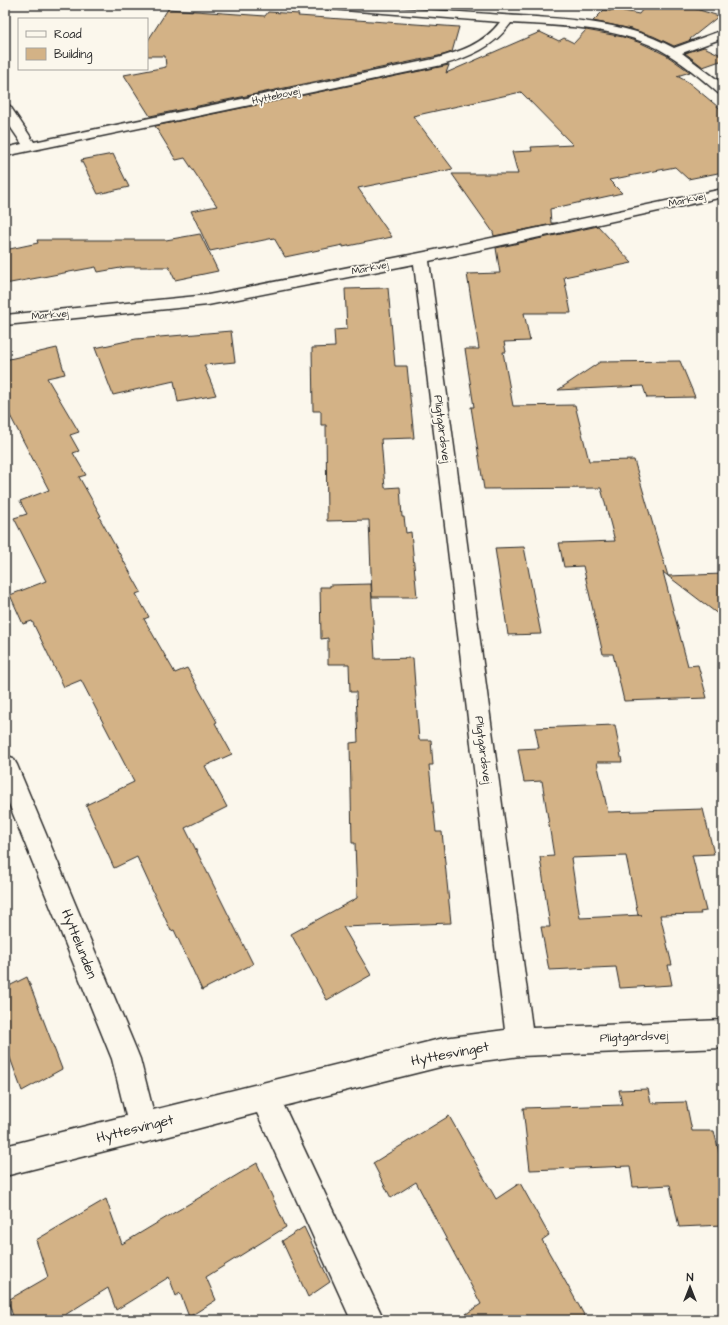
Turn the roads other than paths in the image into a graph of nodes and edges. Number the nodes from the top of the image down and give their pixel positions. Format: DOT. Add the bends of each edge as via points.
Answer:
graph roads {
  1 [pos="318,5"];
  2 [pos="508,19"];
  3 [pos="723,34"];
  4 [pos="673,52"];
  5 [pos="723,90"];
  6 [pos="5,109"];
  7 [pos="30,146"];
  8 [pos="5,152"];
  9 [pos="723,193"];
  10 [pos="421,258"];
  11 [pos="9,319"];
  12 [pos="5,765"];
  13 [pos="723,1034"];
  14 [pos="520,1042"];
  15 [pos="265,1097"];
  16 [pos="143,1128"];
  17 [pos="5,1161"];
  18 [pos="368,1320"];
  1 -- 2 [label="street"];
  2 -- 4 [label="street" via="604,28 635,36"];
  2 -- 7 [label="street, Hyttebovej" via="501,32 482,45 450,59"];
  3 -- 4 [label="street"];
  4 -- 5 [label="street"];
  6 -- 7 [label="street"];
  7 -- 8 [label="street, Hyttebovej"];
  9 -- 10 [label="street, Markvej"];
  10 -- 11 [label="street, Markvej" via="208,300"];
  10 -- 14 [label="street, Pligtgårdsvej"];
  12 -- 16 [label="street, Hyttelunden" via="126,1059"];
  13 -- 14 [label="street, Pligtgårdsvej"];
  14 -- 15 [label="street, Hyttesvinget" via="444,1052"];
  15 -- 16 [label="street, Hyttesvinget"];
  15 -- 18 [label="street"];
  16 -- 17 [label="street, Hyttesvinget"];
}
